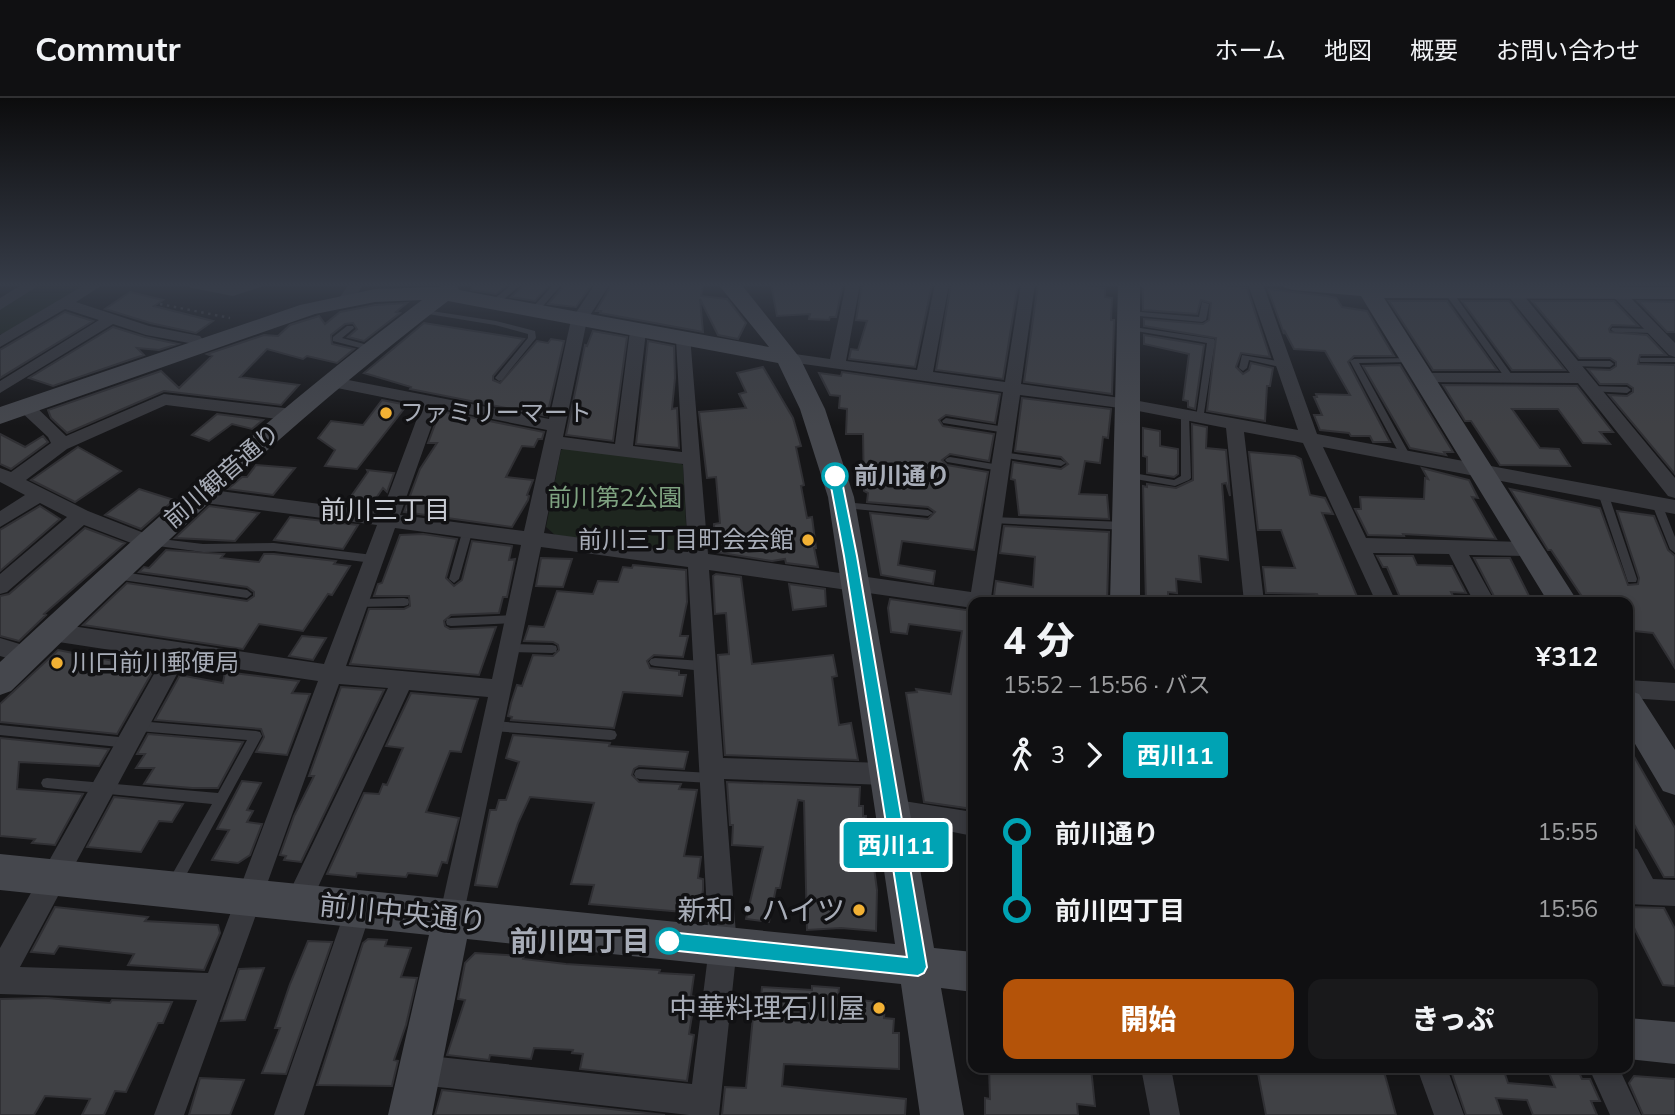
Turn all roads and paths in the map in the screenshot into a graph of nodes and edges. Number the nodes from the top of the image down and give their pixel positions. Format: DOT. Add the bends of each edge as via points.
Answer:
graph roads {
  1 [pos="17,331"];
  2 [pos="91,331"];
  3 [pos="153,331"];
  4 [pos="242,331"];
  5 [pos="346,331"];
  6 [pos="387,331"];
  7 [pos="526,331"];
  8 [pos="577,331"];
  9 [pos="638,331"];
  10 [pos="640,331"];
  11 [pos="767,331"];
  12 [pos="844,331"];
  13 [pos="933,331"];
  14 [pos="1021,331"];
  15 [pos="1130,331"];
  16 [pos="1172,331"];
  17 [pos="1272,331"];
  18 [pos="1394,331"];
  19 [pos="1476,331"];
  20 [pos="1545,331"];
  21 [pos="1654,331"];
  22 [pos="684,340"];
  23 [pos="0,342"];
  24 [pos="200,346"];
  25 [pos="373,349"];
  26 [pos="1675,352"];
  27 [pos="788,358"];
  28 [pos="1643,360"];
  29 [pos="1675,360"];
  30 [pos="1571,364"];
  31 [pos="1610,364"];
  32 [pos="837,365"];
  33 [pos="1284,365"];
  34 [pos="1243,368"];
  35 [pos="1417,369"];
  36 [pos="924,376"];
  37 [pos="1509,377"];
  38 [pos="499,378"];
  39 [pos="333,382"];
  40 [pos="1587,383"];
  41 [pos="0,388"];
  42 [pos="1012,388"];
  43 [pos="1627,390"];
  44 [pos="0,394"];
  45 [pos="432,402"];
  46 [pos="33,403"];
  47 [pos="1128,404"];
  48 [pos="292,415"];
  49 [pos="0,416"];
  50 [pos="1193,416"];
  51 [pos="946,421"];
  52 [pos="1234,424"];
  53 [pos="1006,430"];
  54 [pos="555,434"];
  55 [pos="1310,439"];
  56 [pos="61,445"];
  57 [pos="623,451"];
  58 [pos="1406,457"];
  59 [pos="691,459"];
  60 [pos="950,460"];
  61 [pos="1001,462"];
  62 [pos="1061,463"];
  63 [pos="1480,471"];
  64 [pos="1127,475"];
  65 [pos="7,477"];
  66 [pos="1675,491"];
  67 [pos="1603,493"];
  68 [pos="39,495"];
  69 [pos="197,495"];
  70 [pos="842,505"];
  71 [pos="1666,505"];
  72 [pos="928,513"];
  73 [pos="81,516"];
  74 [pos="387,519"];
  75 [pos="0,520"];
  76 [pos="992,520"];
  77 [pos="1126,526"];
  78 [pos="468,529"];
  79 [pos="534,538"];
  80 [pos="146,542"];
  81 [pos="1360,545"];
  82 [pos="1455,548"];
  83 [pos="1528,549"];
  84 [pos="1675,549"];
  85 [pos="373,559"];
  86 [pos="697,560"];
  87 [pos="113,574"];
  88 [pos="454,579"];
  89 [pos="1632,579"];
  90 [pos="855,582"];
  91 [pos="0,586"];
  92 [pos="247,594"];
  93 [pos="983,597"];
  94 [pos="1125,597"];
  95 [pos="1253,597"];
  96 [pos="1384,597"];
  97 [pos="1482,597"];
  98 [pos="1560,597"];
  99 [pos="968,600"];
  100 [pos="404,602"];
  101 [pos="357,603"];
  102 [pos="516,620"];
  103 [pos="451,622"];
  104 [pos="52,632"];
  105 [pos="0,647"];
  106 [pos="510,648"];
  107 [pos="552,649"];
  108 [pos="178,651"];
  109 [pos="28,655"];
  110 [pos="655,662"];
  111 [pos="704,666"];
  112 [pos="331,674"];
  113 [pos="0,682"];
  114 [pos="402,682"];
  115 [pos="501,689"];
  116 [pos="1633,689"];
  117 [pos="1675,692"];
  118 [pos="1633,712"];
  119 [pos="493,726"];
  120 [pos="0,730"];
  121 [pos="133,734"];
  122 [pos="611,735"];
  123 [pos="711,773"];
  124 [pos="640,774"];
  125 [pos="885,774"];
  126 [pos="1675,780"];
  127 [pos="47,783"];
  128 [pos="105,787"];
  129 [pos="220,799"];
  130 [pos="891,810"];
  131 [pos="968,823"];
  132 [pos="0,872"];
  133 [pos="56,877"];
  134 [pos="172,889"];
  135 [pos="1637,891"];
  136 [pos="1675,893"];
  137 [pos="248,897"];
  138 [pos="298,902"];
  139 [pos="359,908"];
  140 [pos="452,918"];
  141 [pos="723,947"];
  142 [pos="918,967"];
  143 [pos="968,972"];
  144 [pos="0,978"];
  145 [pos="216,987"];
  146 [pos="1633,1040"];
  147 [pos="1675,1044"];
  148 [pos="420,1070"];
  149 [pos="1157,1073"];
  150 [pos="1434,1073"];
  151 [pos="1606,1073"];
  152 [pos="705,1108"];
  153 [pos="169,1115"];
  154 [pos="289,1115"];
  155 [pos="410,1115"];
  156 [pos="942,1115"];
  157 [pos="1165,1115"];
  158 [pos="1449,1115"];
  159 [pos="1626,1115"];
  1 -- 23 [label="street"];
  2 -- 41 [label="street"];
  3 -- 24 [label="street" via="194,340"];
  4 -- 24 [label="street"];
  5 -- 25 [label="lane" via="336,340"];
  6 -- 25 [label="street, 前川観音通り"];
  7 -- 38 [label="lane" via="532,338"];
  8 -- 54 [label="street"];
  9 -- 57 [label="street"];
  10 -- 22 [label="street"];
  11 -- 27 [label="street"];
  12 -- 32 [label="street"];
  13 -- 36 [label="street"];
  14 -- 42 [label="street"];
  15 -- 47 [label="street"];
  16 -- 50 [label="lane" via="1211,341"];
  17 -- 33 [label="street"];
  18 -- 35 [label="street"];
  19 -- 37 [label="lane"];
  20 -- 30 [label="street"];
  21 -- 26 [label="street"];
  22 -- 27 [label="street"];
  22 -- 59 [label="street"];
  24 -- 46 [label="street"];
  25 -- 39 [label="street, 前川観音通り"];
  27 -- 32 [label="street"];
  27 -- 70 [label="street" via="816,414"];
  28 -- 29 [label="lane"];
  30 -- 31 [label="lane"];
  30 -- 40 [label="street"];
  32 -- 36 [label="street"];
  33 -- 34 [label="lane" via="1245,357"];
  33 -- 55 [label="street"];
  35 -- 37 [label="street"];
  35 -- 58 [label="lane" via="1354,361"];
  35 -- 63 [label="street"];
  36 -- 42 [label="street"];
  37 -- 40 [label="street"];
  39 -- 45 [label="street"];
  39 -- 48 [label="street, 前川観音通り"];
  40 -- 43 [label="lane"];
  40 -- 66 [label="street"];
  42 -- 47 [label="street"];
  42 -- 53 [label="street"];
  44 -- 46 [label="street"];
  45 -- 54 [label="street"];
  45 -- 74 [label="street"];
  46 -- 49 [label="street"];
  46 -- 56 [label="street"];
  47 -- 50 [label="street"];
  47 -- 64 [label="street"];
  48 -- 56 [label="street" via="164,399"];
  48 -- 69 [label="street, 前川観音通り"];
  50 -- 52 [label="street"];
  50 -- 64 [label="lane" via="1186,478 1175,483"];
  51 -- 53 [label="lane"];
  52 -- 55 [label="street"];
  52 -- 95 [label="street"];
  53 -- 61 [label="street"];
  54 -- 57 [label="street"];
  54 -- 79 [label="street"];
  55 -- 58 [label="street"];
  55 -- 81 [label="street"];
  56 -- 65 [label="street"];
  57 -- 59 [label="street"];
  58 -- 63 [label="street"];
  59 -- 86 [label="street"];
  60 -- 61 [label="lane"];
  61 -- 62 [label="lane"];
  61 -- 76 [label="street"];
  63 -- 67 [label="street"];
  63 -- 83 [label="street"];
  64 -- 77 [label="street"];
  65 -- 68 [label="street"];
  67 -- 71 [label="street"];
  67 -- 89 [label="lane"];
  68 -- 73 [label="street"];
  68 -- 75 [label="street"];
  69 -- 74 [label="street"];
  69 -- 80 [label="street, 前川観音通り"];
  70 -- 72 [label="lane"];
  70 -- 90 [label="street"];
  71 -- 84 [label="lane"];
  73 -- 80 [label="street"];
  73 -- 91 [label="street"];
  74 -- 78 [label="street"];
  74 -- 85 [label="street"];
  76 -- 77 [label="lane"];
  76 -- 93 [label="street"];
  77 -- 94 [label="street"];
  78 -- 79 [label="street"];
  78 -- 88 [label="lane"];
  79 -- 86 [label="street"];
  79 -- 102 [label="street"];
  80 -- 85 [label="lane" via="203,548 274,547"];
  80 -- 87 [label="street, 前川観音通り"];
  81 -- 82 [label="street"];
  81 -- 96 [label="street"];
  82 -- 83 [label="street"];
  82 -- 97 [label="street"];
  83 -- 98 [label="street"];
  85 -- 101 [label="street"];
  86 -- 90 [label="street"];
  86 -- 111 [label="street"];
  87 -- 92 [label="lane"];
  87 -- 104 [label="street, 前川観音通り"];
  90 -- 99 [label="street"];
  90 -- 125 [label="street"];
  100 -- 101 [label="lane"];
  101 -- 112 [label="street"];
  102 -- 103 [label="lane"];
  102 -- 106 [label="street"];
  104 -- 108 [label="street"];
  104 -- 109 [label="street, 前川観音通り"];
  105 -- 109 [label="street"];
  106 -- 107 [label="lane"];
  106 -- 115 [label="street"];
  108 -- 112 [label="street"];
  108 -- 121 [label="street"];
  109 -- 113 [label="street, 前川観音通り"];
  110 -- 111 [label="lane"];
  111 -- 123 [label="street"];
  112 -- 114 [label="street"];
  112 -- 137 [label="street"];
  114 -- 115 [label="street"];
  114 -- 138 [label="street"];
  115 -- 119 [label="street"];
  116 -- 117 [label="street"];
  118 -- 126 [label="street"];
  119 -- 122 [label="lane"];
  119 -- 140 [label="street"];
  120 -- 121 [label="lane"];
  121 -- 128 [label="street"];
  121 -- 129 [label="lane" via="256,736"];
  123 -- 124 [label="lane"];
  123 -- 125 [label="street"];
  123 -- 141 [label="street"];
  125 -- 130 [label="street"];
  127 -- 128 [label="lane"];
  128 -- 129 [label="lane"];
  128 -- 133 [label="street"];
  129 -- 134 [label="lane"];
  130 -- 131 [label="street"];
  130 -- 142 [label="street"];
  132 -- 133 [label="street, 前川中央通り"];
  133 -- 134 [label="street, 前川中央通り"];
  133 -- 144 [label="street"];
  134 -- 137 [label="street, 前川中央通り"];
  135 -- 136 [label="street"];
  137 -- 138 [label="street, 前川中央通り"];
  137 -- 145 [label="street"];
  138 -- 139 [label="street, 前川中央通り"];
  139 -- 140 [label="street, 前川中央通り"];
  139 -- 154 [label="street"];
  140 -- 141 [label="street, 前川中央通り"];
  140 -- 148 [label="street"];
  141 -- 142 [label="street, 前川中央通り"];
  141 -- 152 [label="street"];
  142 -- 143 [label="street, 前川中央通り"];
  142 -- 156 [label="street"];
  144 -- 145 [label="street"];
  145 -- 153 [label="street"];
  146 -- 147 [label="street"];
  148 -- 152 [label="street"];
  148 -- 155 [label="street"];
  149 -- 157 [label="street"];
  150 -- 158 [label="street"];
  151 -- 159 [label="street"];
}
